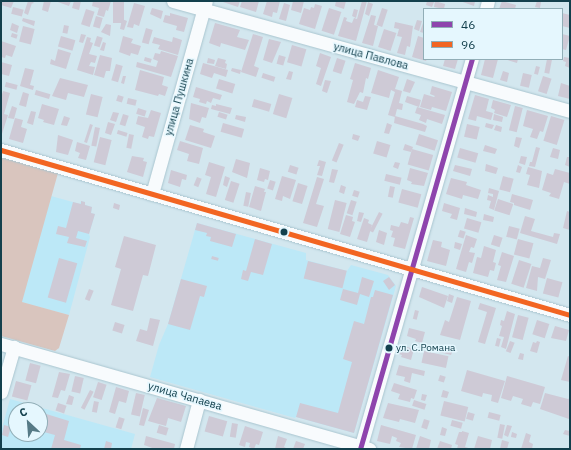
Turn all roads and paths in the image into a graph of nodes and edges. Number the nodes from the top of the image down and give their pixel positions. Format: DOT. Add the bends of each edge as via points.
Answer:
graph roads {
  1 [pos="173,1"];
  2 [pos="205,5"];
  3 [pos="472,60"];
  4 [pos="466,82"];
  5 [pos="570,111"];
  6 [pos="1,150"];
  7 [pos="152,194"];
  8 [pos="412,269"];
  9 [pos="570,315"];
  10 [pos="1,344"];
  11 [pos="14,347"];
  12 [pos="1,392"];
  13 [pos="199,400"];
  14 [pos="363,448"];
  15 [pos="186,449"];
  1 -- 2 [label="street, улица Павлова"];
  2 -- 4 [label="street, улица Павлова"];
  2 -- 7 [label="street, улица Пушкина"];
  3 -- 4 [label="street"];
  4 -- 5 [label="street, улица Павлова"];
  4 -- 8 [label="street"];
  6 -- 7 [label="street"];
  7 -- 8 [label="street"];
  8 -- 9 [label="street"];
  8 -- 14 [label="street"];
  10 -- 11 [label="street, улица Чапаева"];
  11 -- 12 [label="street"];
  11 -- 13 [label="street, улица Чапаева"];
  13 -- 14 [label="street, улица Чапаева"];
  13 -- 15 [label="street"];
}
